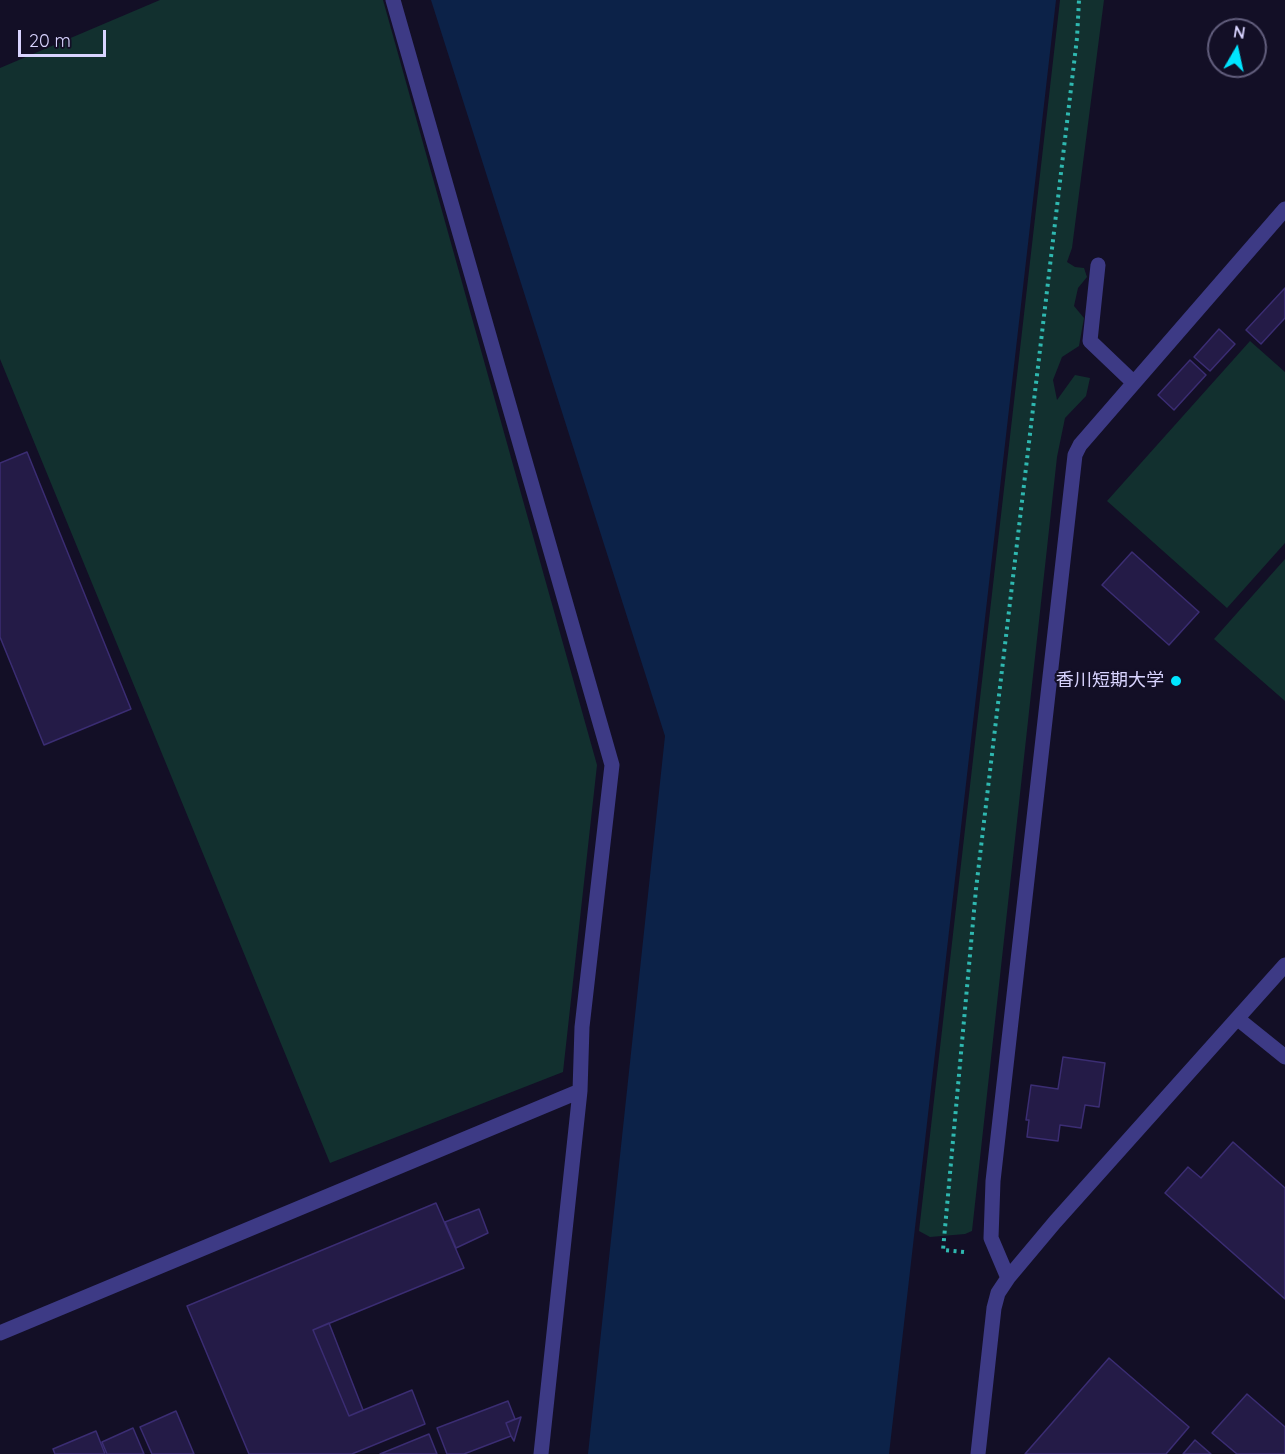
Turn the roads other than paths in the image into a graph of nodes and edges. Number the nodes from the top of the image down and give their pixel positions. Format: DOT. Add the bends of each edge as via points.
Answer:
graph roads {
  1 [pos="393,0"];
  2 [pos="1285,209"];
  3 [pos="1098,265"];
  4 [pos="1134,383"];
  5 [pos="1285,965"];
  6 [pos="1238,1019"];
  7 [pos="1285,1057"];
  8 [pos="580,1091"];
  9 [pos="1008,1278"];
  10 [pos="0,1333"];
  11 [pos="541,1454"];
  12 [pos="978,1454"];
  1 -- 8 [label="street" via="612,765 582,1027"];
  2 -- 4 [label="street"];
  3 -- 4 [label="street" via="1090,341"];
  4 -- 9 [label="street" via="1080,445 1072,468 993,1181 991,1238"];
  5 -- 6 [label="street"];
  6 -- 7 [label="street"];
  6 -- 9 [label="street"];
  8 -- 10 [label="street"];
  8 -- 11 [label="street"];
  9 -- 12 [label="street" via="994,1308"];
}
